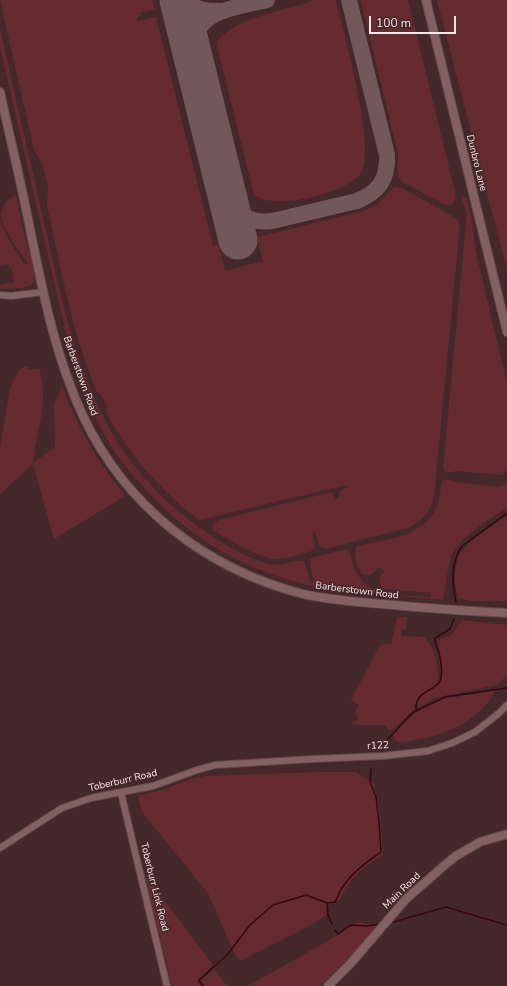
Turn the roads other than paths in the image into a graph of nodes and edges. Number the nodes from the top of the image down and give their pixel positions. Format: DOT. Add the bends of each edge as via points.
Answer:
graph roads {
  1 [pos="426,0"];
  2 [pos="0,92"];
  3 [pos="43,292"];
  4 [pos="0,295"];
  5 [pos="507,332"];
  6 [pos="507,613"];
  7 [pos="507,705"];
  8 [pos="237,764"];
  9 [pos="121,793"];
  10 [pos="507,834"];
  11 [pos="0,848"];
  12 [pos="167,986"];
  13 [pos="328,986"];
  1 -- 5 [label="main road, Dunbro Lane"];
  2 -- 3 [label="main road, Barberstown Road"];
  3 -- 4 [label="street"];
  3 -- 6 [label="main road, Barberstown Road" via="73,392 95,438 145,505 196,547 242,573 323,598"];
  7 -- 8 [label="street, r122" via="475,732 428,751"];
  8 -- 9 [label="street, Toberburr Road" via="215,765 152,786"];
  9 -- 11 [label="street, Toberburr Road" via="90,798 62,808"];
  9 -- 12 [label="street, Toberburr Link Road"];
  10 -- 13 [label="main road, Main Road" via="480,842 456,856 406,899"];
}
